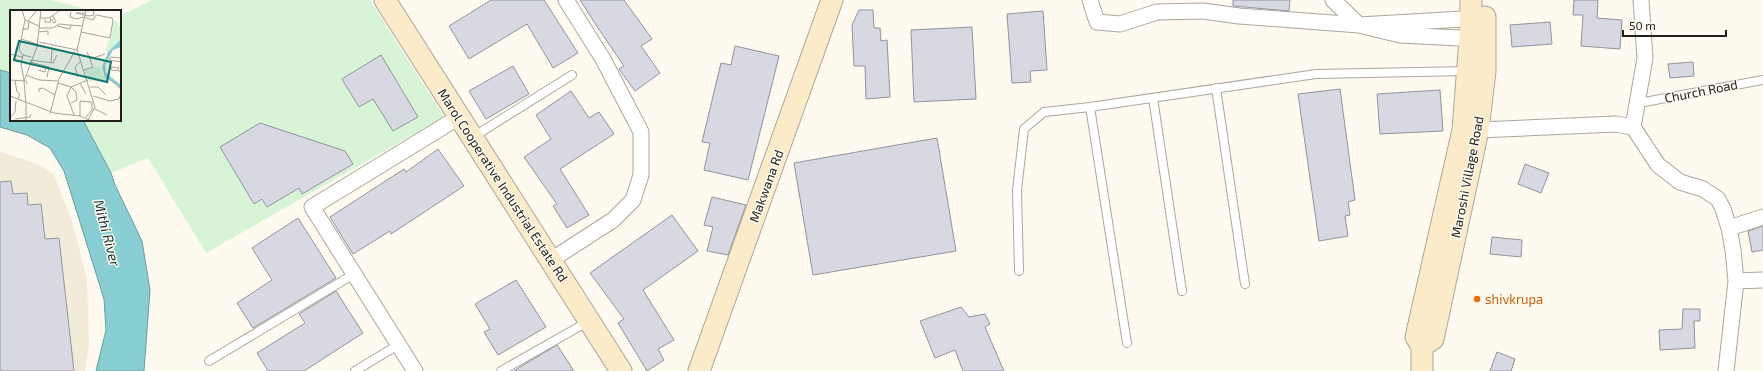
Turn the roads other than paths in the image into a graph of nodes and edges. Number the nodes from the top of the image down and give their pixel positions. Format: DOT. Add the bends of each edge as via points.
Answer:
graph roads {
  1 [pos="385,0"];
  2 [pos="566,0"];
  3 [pos="832,0"];
  4 [pos="1090,0"];
  5 [pos="1333,0"];
  6 [pos="1641,0"];
  7 [pos="1157,6"];
  8 [pos="1478,19"];
  9 [pos="1359,25"];
  10 [pos="1476,71"];
  11 [pos="572,75"];
  12 [pos="1763,80"];
  13 [pos="1216,88"];
  14 [pos="1153,98"];
  15 [pos="1638,103"];
  16 [pos="1090,107"];
  17 [pos="459,117"];
  18 [pos="1633,127"];
  19 [pos="1478,130"];
  20 [pos="472,137"];
  21 [pos="1763,217"];
  22 [pos="1729,228"];
  23 [pos="551,260"];
  24 [pos="1018,271"];
  25 [pos="354,274"];
  26 [pos="1763,280"];
  27 [pos="1736,281"];
  28 [pos="1245,284"];
  29 [pos="1182,291"];
  30 [pos="589,320"];
  31 [pos="1127,343"];
  32 [pos="398,345"];
  33 [pos="1422,346"];
  34 [pos="209,361"];
  35 [pos="355,371"];
  36 [pos="415,371"];
  37 [pos="501,371"];
  38 [pos="622,371"];
  39 [pos="699,371"];
  40 [pos="1422,371"];
  41 [pos="1726,371"];
  1 -- 17 [label="street, Marol Cooperative Industrial Estate Rd"];
  2 -- 23 [label="street" via="603,59 642,132 641,175 633,200 614,220"];
  3 -- 39 [label="street, Makwana Rd"];
  4 -- 7 [label="street" via="1097,22 1120,24"];
  5 -- 9 [label="street"];
  6 -- 15 [label="street" via="1645,58"];
  7 -- 9 [label="street" via="1239,16"];
  8 -- 9 [label="street"];
  8 -- 10 [label="street, Maroshi Village Road"];
  10 -- 13 [label="lane" via="1316,74"];
  10 -- 19 [label="street, Maroshi Village Road"];
  10 -- 33 [label="street, Maroshi Village Road" via="1416,336"];
  11 -- 20 [label="lane"];
  12 -- 15 [label="lane, Church Road"];
  13 -- 14 [label="lane"];
  13 -- 28 [label="lane"];
  14 -- 16 [label="lane"];
  14 -- 29 [label="lane"];
  15 -- 18 [label="street"];
  16 -- 24 [label="lane" via="1044,112 1024,129 1017,190"];
  16 -- 31 [label="lane"];
  17 -- 20 [label="street, Marol Cooperative Industrial Estate Rd"];
  17 -- 25 [label="street" via="312,207"];
  18 -- 19 [label="street" via="1616,124"];
  18 -- 22 [label="street" via="1658,165 1680,182 1704,189 1718,199"];
  19 -- 33 [label="street, Maroshi Village Road" via="1433,339"];
  20 -- 23 [label="street, Marol Cooperative Industrial Estate Rd"];
  21 -- 22 [label="street"];
  22 -- 27 [label="street" via="1734,250"];
  23 -- 30 [label="street, Marol Cooperative Industrial Estate Rd"];
  25 -- 32 [label="street"];
  25 -- 34 [label="lane"];
  26 -- 27 [label="street"];
  27 -- 41 [label="street"];
  30 -- 37 [label="lane"];
  30 -- 38 [label="street, Marol Cooperative Industrial Estate Rd"];
  32 -- 35 [label="lane"];
  32 -- 36 [label="street"];
  33 -- 40 [label="street, Maroshi Village Road"];
}
